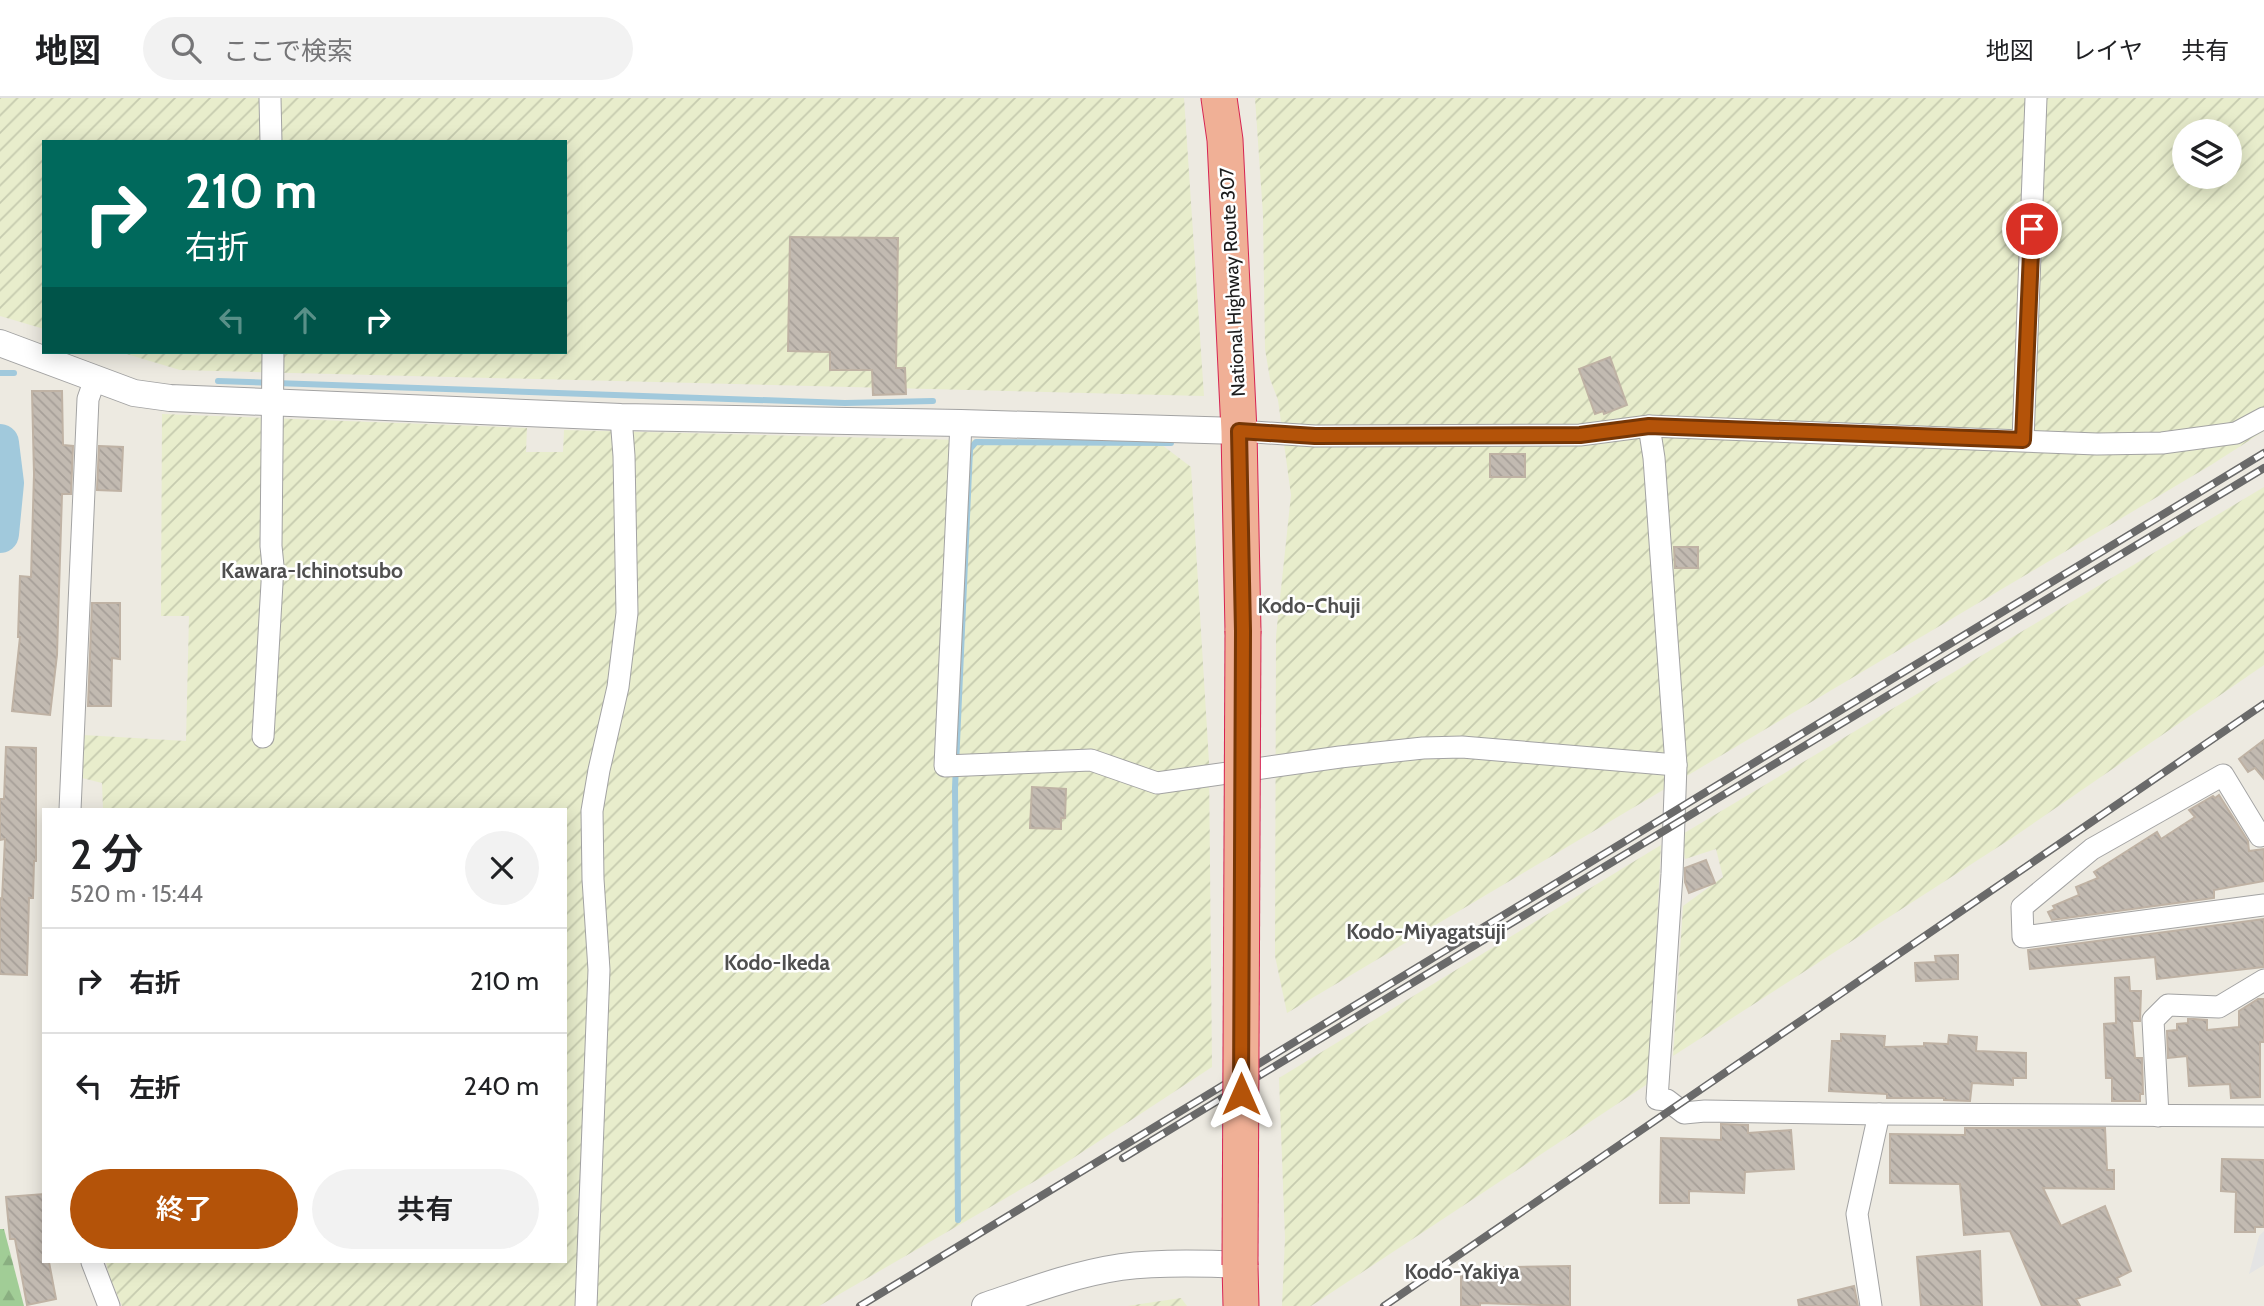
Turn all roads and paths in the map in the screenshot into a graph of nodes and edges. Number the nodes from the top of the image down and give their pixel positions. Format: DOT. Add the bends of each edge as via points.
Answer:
graph roads {
  1 [pos="270,98"];
  2 [pos="1219,98"];
  3 [pos="2036,98"];
  4 [pos="271,140"];
  5 [pos="0,343"];
  6 [pos="273,354"];
  7 [pos="95,379"];
  8 [pos="272,404"];
  9 [pos="621,417"];
  10 [pos="2264,418"];
  11 [pos="961,423"];
  12 [pos="1649,426"];
  13 [pos="1239,431"];
  14 [pos="2023,440"];
  15 [pos="263,737"];
  16 [pos="1676,765"];
  17 [pos="70,808"];
  18 [pos="2264,835"];
  19 [pos="2264,905"];
  20 [pos="2264,981"];
  21 [pos="1879,1114"];
  22 [pos="2158,1116"];
  23 [pos="2264,1116"];
  24 [pos="92,1263"];
  25 [pos="1240,1265"];
  26 [pos="109,1306"];
  27 [pos="586,1306"];
  28 [pos="985,1306"];
  29 [pos="1241,1306"];
  30 [pos="1871,1306"];
  1 -- 4 [label="street"];
  2 -- 13 [label="highway, National Highway Route 307" via="1226,140"];
  3 -- 14 [label="street"];
  5 -- 7 [label="street"];
  6 -- 8 [label="street"];
  7 -- 8 [label="street" via="134,393"];
  7 -- 17 [label="street" via="88,399"];
  8 -- 9 [label="street"];
  8 -- 15 [label="street" via="273,566"];
  9 -- 11 [label="street"];
  9 -- 27 [label="street" via="627,613 618,687 592,811 599,970"];
  10 -- 14 [label="street" via="2236,433 2162,443"];
  11 -- 13 [label="street"];
  11 -- 16 [label="street" via="945,765 1091,760 1157,783 1449,747"];
  12 -- 13 [label="street" via="1580,435 1315,436"];
  12 -- 14 [label="street"];
  12 -- 16 [label="street"];
  13 -- 25 [label="highway, National Highway Route 307, bridge" via="1243,631"];
  16 -- 21 [label="street" via="1657,1099 1667,1100 1684,1113"];
  18 -- 19 [label="street" via="2223,775 2092,849 2022,907 2023,937"];
  20 -- 22 [label="street" via="2219,1007 2168,1005 2152,1020"];
  21 -- 22 [label="street"];
  21 -- 30 [label="street" via="1857,1214"];
  22 -- 23 [label="street"];
  24 -- 26 [label="street"];
  25 -- 28 [label="street" via="1121,1267"];
  25 -- 29 [label="highway, National Highway Route 307"];
}
